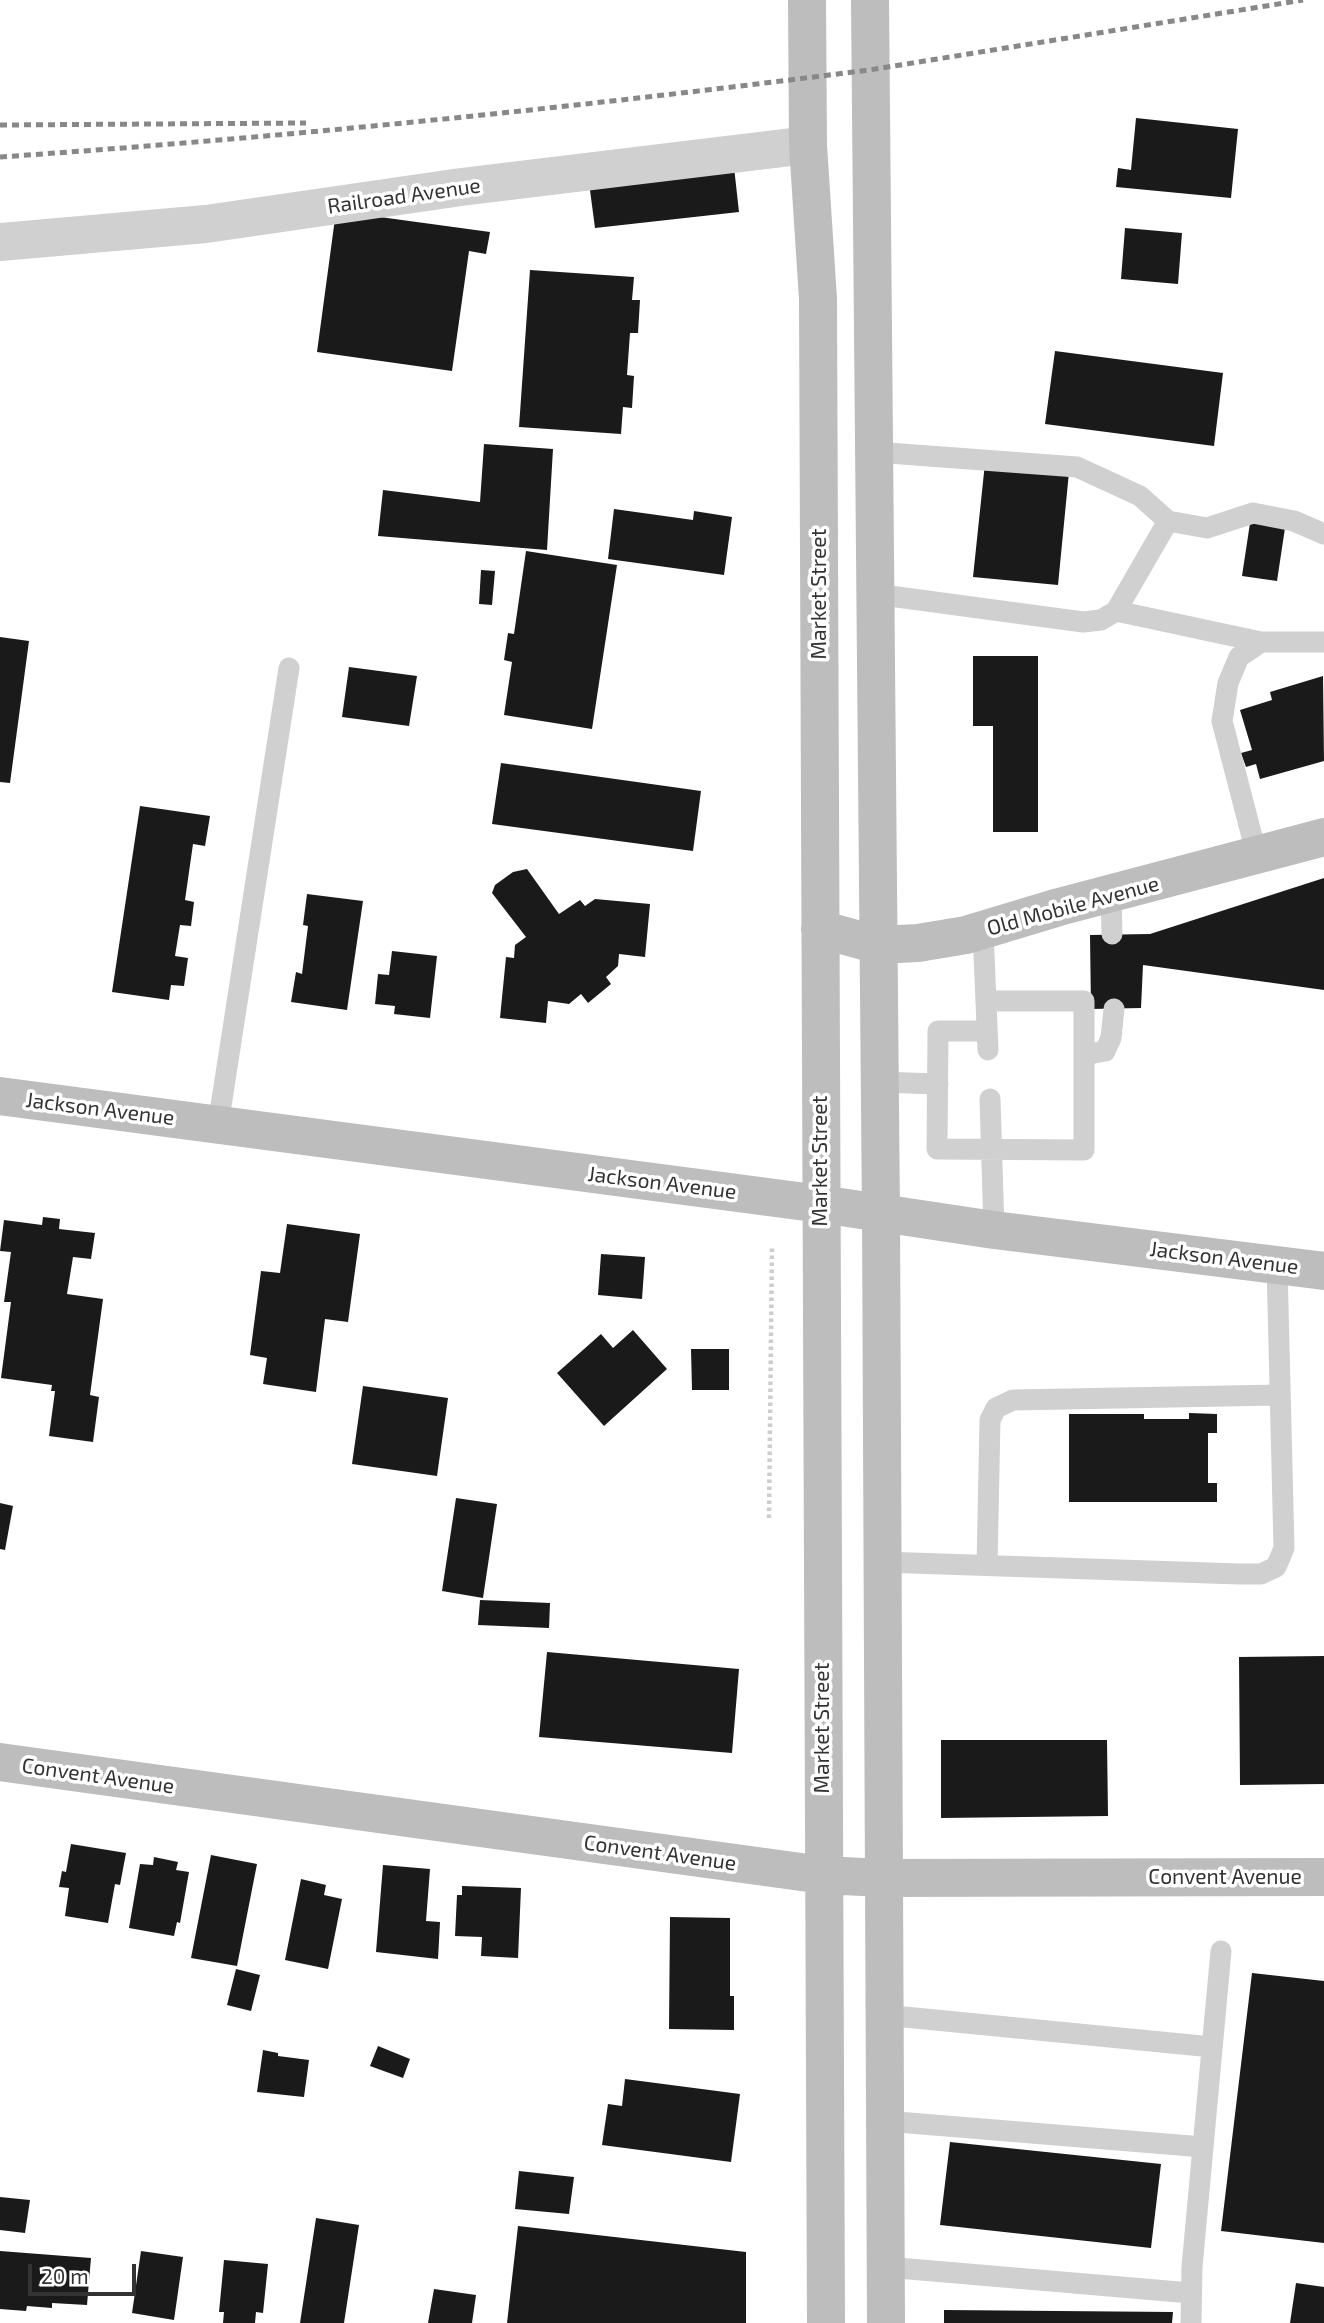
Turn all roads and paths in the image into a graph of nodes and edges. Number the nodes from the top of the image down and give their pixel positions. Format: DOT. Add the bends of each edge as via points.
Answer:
graph roads {
  1 [pos="807,0"];
  2 [pos="870,0"];
  3 [pos="807,145"];
  4 [pos="0,242"];
  5 [pos="875,452"];
  6 [pos="1168,521"];
  7 [pos="1324,534"];
  8 [pos="875,594"];
  9 [pos="1116,611"];
  10 [pos="1261,642"];
  11 [pos="1324,642"];
  12 [pos="289,668"];
  13 [pos="1324,837"];
  14 [pos="1256,856"];
  15 [pos="1111,894"];
  16 [pos="820,929"];
  17 [pos="983,929"];
  18 [pos="1112,934"];
  19 [pos="878,945"];
  20 [pos="986,1001"];
  21 [pos="1114,1009"];
  22 [pos="1084,1055"];
  23 [pos="879,1082"];
  24 [pos="938,1084"];
  25 [pos="0,1096"];
  26 [pos="990,1099"];
  27 [pos="218,1125"];
  28 [pos="991,1150"];
  29 [pos="821,1203"];
  30 [pos="881,1214"];
  31 [pos="994,1230"];
  32 [pos="772,1247"];
  33 [pos="1277,1264"];
  34 [pos="1324,1270"];
  35 [pos="1280,1395"];
  36 [pos="769,1518"];
  37 [pos="882,1562"];
  38 [pos="988,1565"];
  39 [pos="0,1762"];
  40 [pos="823,1875"];
  41 [pos="1324,1877"];
  42 [pos="883,1878"];
  43 [pos="1221,1951"];
  44 [pos="884,2015"];
  45 [pos="1212,2047"];
  46 [pos="885,2121"];
  47 [pos="1203,2147"];
  48 [pos="886,2267"];
  49 [pos="1192,2293"];
  50 [pos="826,2323"];
  51 [pos="886,2323"];
  52 [pos="1191,2323"];
  1 -- 3 [label="main road, Market Street"];
  2 -- 5 [label="main road"];
  3 -- 4 [label="street, Railroad Avenue" via="206,224"];
  3 -- 16 [label="main road, Market Street" via="818,299"];
  5 -- 6 [label="lane" via="1077,467 1140,496"];
  5 -- 8 [label="main road"];
  6 -- 7 [label="lane" via="1207,528 1253,513 1294,521"];
  6 -- 9 [label="lane"];
  8 -- 9 [label="lane" via="1083,622 1101,620"];
  8 -- 19 [label="main road"];
  9 -- 10 [label="lane"];
  10 -- 11 [label="lane"];
  10 -- 14 [label="lane" via="1239,657 1228,683 1222,721"];
  12 -- 27 [label="lane"];
  13 -- 14 [label="main road, Old Mobile Avenue"];
  14 -- 15 [label="main road, Old Mobile Avenue"];
  15 -- 17 [label="main road, Old Mobile Avenue"];
  15 -- 18 [label="lane"];
  16 -- 19 [label="main road, Old Mobile Avenue"];
  16 -- 29 [label="main road, Market Street"];
  17 -- 19 [label="main road, Old Mobile Avenue" via="918,943"];
  17 -- 20 [label="lane"];
  19 -- 23 [label="main road"];
  20 -- 22 [label="lane" via="1084,1001"];
  20 -- 24 [label="lane" via="988,1040 938,1031"];
  21 -- 22 [label="lane" via="1105,1051"];
  22 -- 28 [label="lane" via="1084,1150"];
  23 -- 24 [label="lane"];
  23 -- 30 [label="main road"];
  24 -- 28 [label="lane" via="937,1149"];
  25 -- 27 [label="main road, Jackson Avenue"];
  26 -- 28 [label="lane"];
  27 -- 29 [label="main road, Jackson Avenue"];
  28 -- 31 [label="lane"];
  29 -- 30 [label="main road, Jackson Avenue"];
  29 -- 40 [label="main road, Market Street"];
  30 -- 31 [label="main road, Jackson Avenue"];
  30 -- 37 [label="main road"];
  31 -- 33 [label="main road, Jackson Avenue"];
  32 -- 36 [label="path"];
  33 -- 34 [label="main road, Jackson Avenue"];
  33 -- 35 [label="lane"];
  35 -- 38 [label="lane" via="1013,1400 996,1408 990,1420"];
  35 -- 38 [label="lane" via="1284,1548 1276,1567 1261,1574 1239,1574"];
  37 -- 38 [label="lane"];
  37 -- 42 [label="main road"];
  39 -- 40 [label="main road, Convent Avenue"];
  40 -- 42 [label="main road, Convent Avenue"];
  40 -- 50 [label="main road, Market Street"];
  41 -- 42 [label="main road, Convent Avenue"];
  42 -- 44 [label="main road"];
  43 -- 45 [label="lane"];
  44 -- 45 [label="lane"];
  44 -- 46 [label="main road"];
  45 -- 47 [label="lane"];
  46 -- 47 [label="lane"];
  46 -- 48 [label="main road"];
  47 -- 49 [label="lane"];
  48 -- 49 [label="lane"];
  48 -- 51 [label="main road"];
  49 -- 52 [label="lane"];
}
